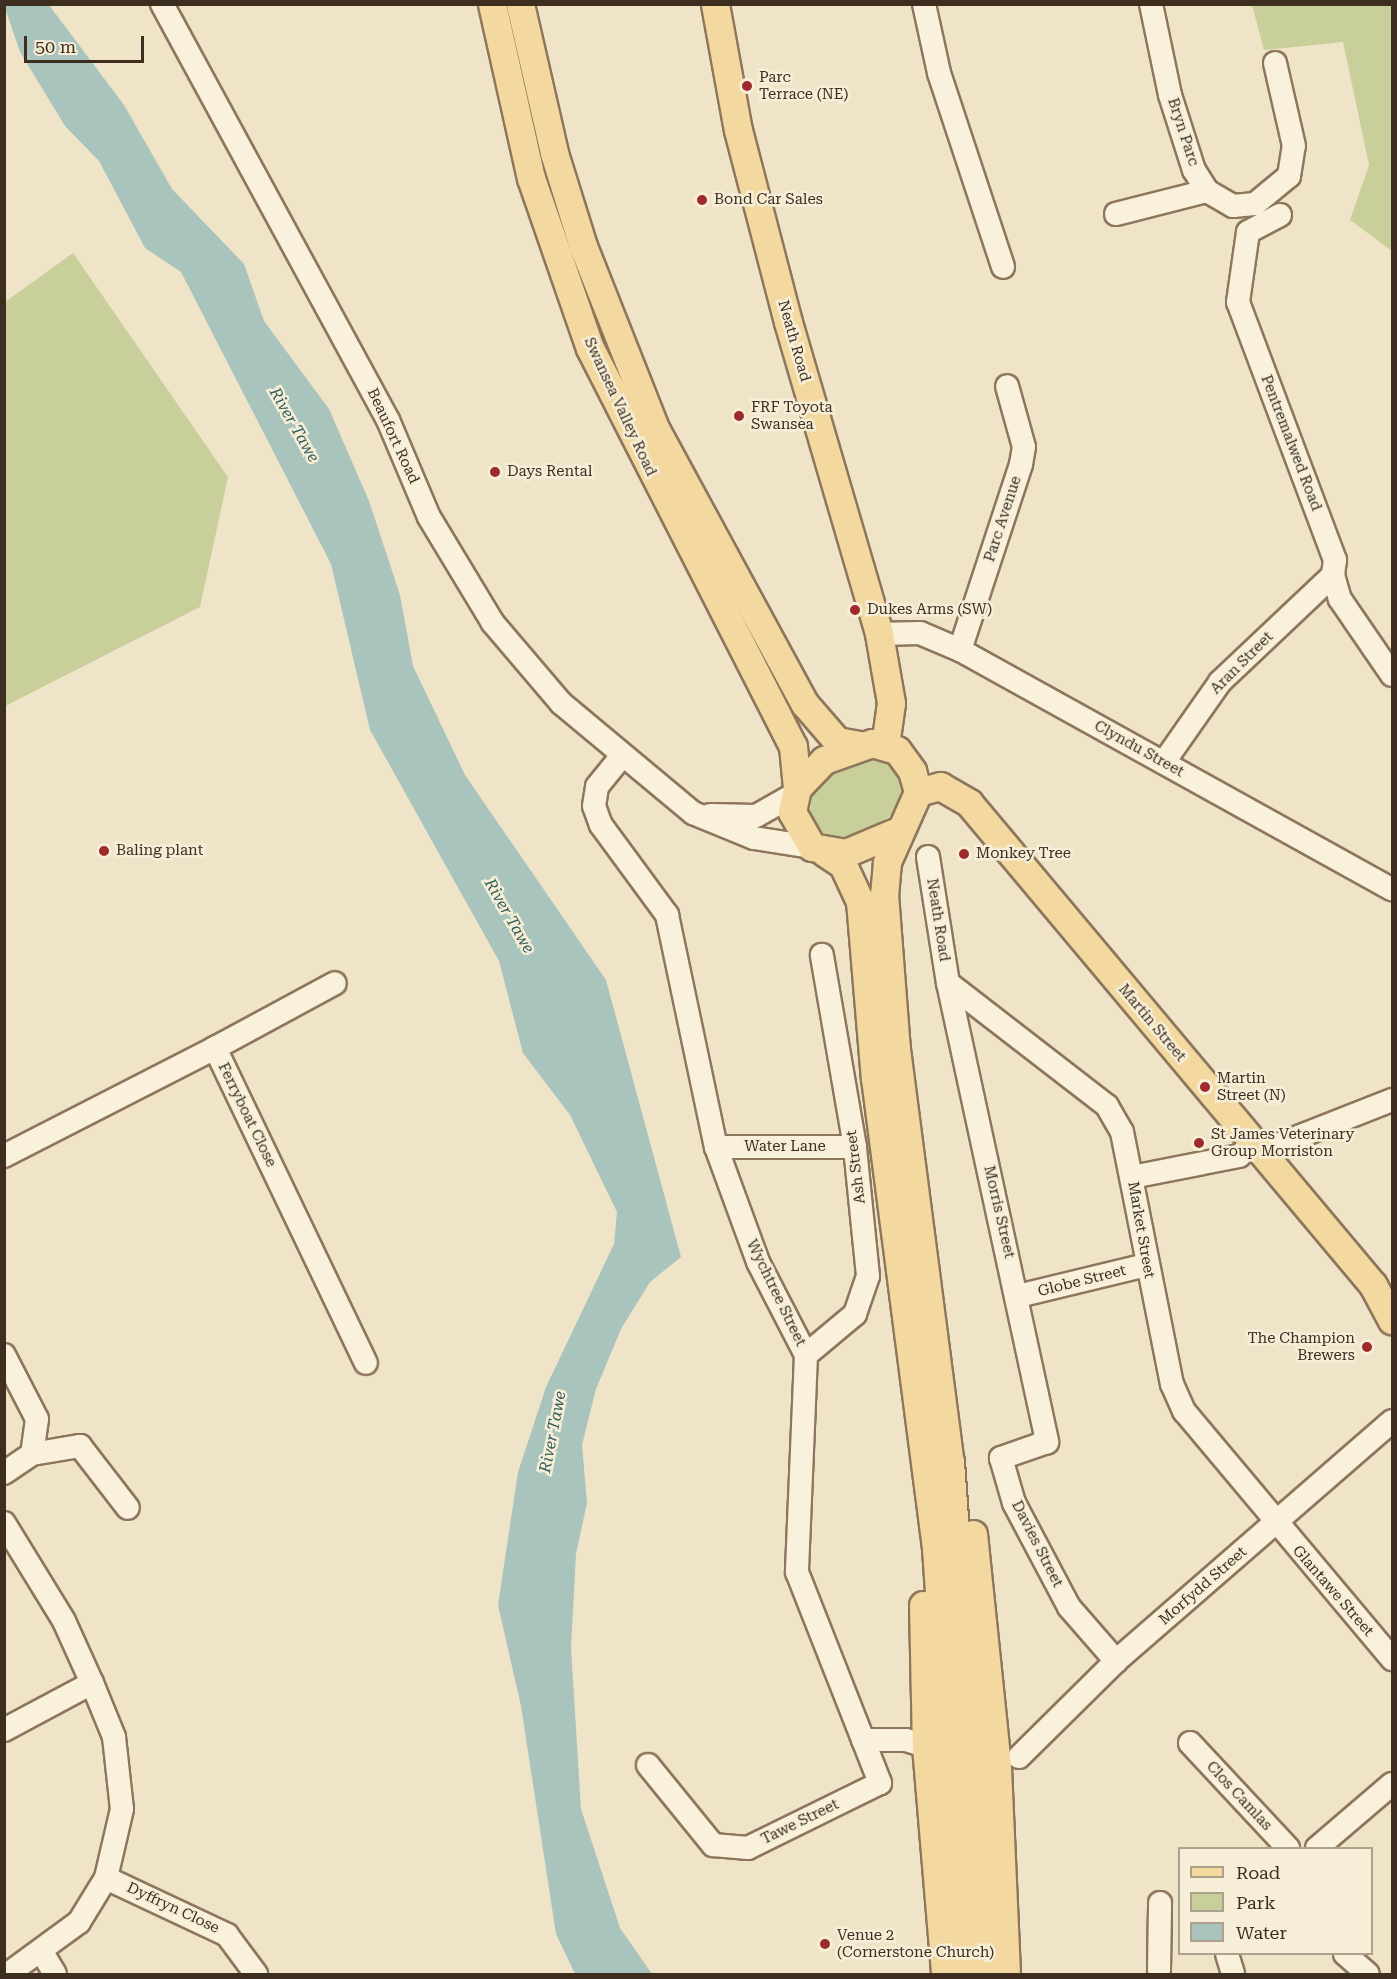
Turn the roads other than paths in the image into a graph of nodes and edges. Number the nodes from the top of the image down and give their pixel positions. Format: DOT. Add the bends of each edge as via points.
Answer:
graph roads {
  1 [pos="162,4"];
  2 [pos="492,4"];
  3 [pos="520,4"];
  4 [pos="715,4"];
  5 [pos="924,4"];
  6 [pos="1151,4"];
  7 [pos="1275,63"];
  8 [pos="1207,191"];
  9 [pos="1116,214"];
  10 [pos="1280,215"];
  11 [pos="1004,267"];
  12 [pos="1007,386"];
  13 [pos="1333,575"];
  14 [pos="879,634"];
  15 [pos="960,650"];
  16 [pos="1392,675"];
  17 [pos="872,745"];
  18 [pos="621,757"];
  19 [pos="1164,762"];
  20 [pos="796,791"];
  21 [pos="918,792"];
  22 [pos="693,813"];
  23 [pos="898,831"];
  24 [pos="818,849"];
  25 [pos="928,857"];
  26 [pos="1392,890"];
  27 [pos="822,956"];
  28 [pos="335,983"];
  29 [pos="948,983"];
  30 [pos="215,1048"];
  31 [pos="1392,1100"];
  32 [pos="716,1147"];
  33 [pos="855,1147"];
  34 [pos="1257,1148"];
  35 [pos="4,1156"];
  36 [pos="1132,1177"];
  37 [pos="1146,1265"];
  38 [pos="1383,1288"];
  39 [pos="1018,1296"];
  40 [pos="1392,1320"];
  41 [pos="4,1355"];
  42 [pos="806,1355"];
  43 [pos="366,1363"];
  44 [pos="1392,1421"];
  45 [pos="1047,1442"];
  46 [pos="32,1455"];
  47 [pos="923,1457"];
  48 [pos="950,1462"];
  49 [pos="4,1473"];
  50 [pos="128,1508"];
  51 [pos="4,1523"];
  52 [pos="1274,1524"];
  53 [pos="1392,1659"];
  54 [pos="1116,1661"];
  55 [pos="92,1683"];
  56 [pos="4,1730"];
  57 [pos="863,1740"];
  58 [pos="1190,1743"];
  59 [pos="926,1746"];
  60 [pos="1019,1757"];
  61 [pos="648,1765"];
  62 [pos="880,1783"];
  63 [pos="1392,1784"];
  64 [pos="1287,1847"];
  65 [pos="1318,1847"];
  66 [pos="106,1878"];
  67 [pos="1160,1903"];
  68 [pos="1171,1927"];
  69 [pos="43,1954"];
  70 [pos="1228,1955"];
  71 [pos="1347,1955"];
  72 [pos="1159,1970"];
  73 [pos="8,1974"];
  74 [pos="55,1974"];
  75 [pos="256,1974"];
  76 [pos="945,1974"];
  77 [pos="964,1974"];
  78 [pos="987,1974"];
  79 [pos="1006,1974"];
  80 [pos="1233,1974"];
  81 [pos="1368,1974"];
  1 -- 18 [label="street, Beaufort Road" via="357,362 468,586 561,703"];
  2 -- 20 [label="main road, Swansea Valley Road" via="531,178 590,348 793,746"];
  3 -- 17 [label="main road, Swansea Valley Road" via="554,153 577,225 656,430 805,704 837,741"];
  4 -- 14 [label="main road, Neath Road" via="738,130 788,322"];
  5 -- 11 [label="street" via="939,73"];
  6 -- 8 [label="street, Bryn Parc" via="1170,95 1194,170"];
  7 -- 8 [label="street" via="1294,146 1288,176 1255,204 1233,206"];
  8 -- 9 [label="street"];
  10 -- 13 [label="street, Pentremalwed Road" via="1248,232 1238,302 1335,560"];
  12 -- 15 [label="street, Parc Avenue" via="1023,456"];
  13 -- 16 [label="street, Pentremalwed Road" via="1340,599"];
  13 -- 19 [label="street, Aran Street" via="1220,682"];
  14 -- 15 [label="street, Clyndu Street" via="920,633"];
  14 -- 17 [label="main road, Neath Road" via="891,703"];
  15 -- 19 [label="street, Clyndu Street"];
  17 -- 20 [label="main road" via="817,764"];
  17 -- 21 [label="main road" via="906,760"];
  18 -- 22 [label="street, Beaufort Road"];
  18 -- 32 [label="street, Wychtree Street" via="597,787 594,806 601,825 667,915"];
  19 -- 26 [label="street, Clyndu Street"];
  20 -- 22 [label="street" via="756,816"];
  20 -- 24 [label="main road" via="796,823"];
  21 -- 23 [label="main road"];
  21 -- 34 [label="main road, Martin Street" via="939,786 969,803"];
  22 -- 24 [label="street, Beaufort Road" via="754,838"];
  23 -- 24 [label="main road" via="846,854"];
  23 -- 48 [label="main road" via="887,862 884,894 896,1050"];
  24 -- 47 [label="main road" via="843,865 860,902 875,1078"];
  25 -- 29 [label="street, Neath Road"];
  27 -- 33 [label="street, Ash Street"];
  28 -- 30 [label="street"];
  29 -- 36 [label="street, Market Street" via="1107,1106 1122,1132"];
  29 -- 39 [label="street, Morris Street"];
  30 -- 35 [label="street, Ferryboat Close"];
  30 -- 43 [label="street, Ferryboat Close"];
  31 -- 34 [label="street"];
  32 -- 33 [label="street, Water Lane"];
  32 -- 42 [label="street, Wychtree Street" via="758,1262"];
  33 -- 42 [label="street, Ash Street" via="868,1276 855,1314"];
  34 -- 36 [label="street" via="1239,1156"];
  34 -- 38 [label="main road, Martin Street"];
  36 -- 37 [label="street, Market Street"];
  37 -- 39 [label="street, Globe Street"];
  37 -- 52 [label="street, Market Street" via="1172,1384 1184,1411"];
  38 -- 40 [label="main road, Martin Street"];
  39 -- 45 [label="street, Morris Street"];
  41 -- 46 [label="street" via="37,1419"];
  42 -- 57 [label="street, Wychtree Street" via="797,1572"];
  44 -- 52 [label="street, Morfydd Street"];
  45 -- 54 [label="street, Davies Street" via="1001,1458 1014,1503 1069,1607"];
  46 -- 49 [label="street"];
  46 -- 50 [label="street" via="80,1446"];
  47 -- 59 [label="main road"];
  47 -- 77 [label="main road" via="943,1628"];
  48 -- 78 [label="main road"];
  48 -- 79 [label="main road" via="973,1538 984,1617"];
  51 -- 55 [label="street" via="64,1621"];
  52 -- 53 [label="street, Glantawe Street"];
  52 -- 54 [label="street, Morfydd Street"];
  54 -- 60 [label="street, Morfydd Street"];
  55 -- 56 [label="street"];
  55 -- 66 [label="street" via="114,1737 122,1809"];
  57 -- 59 [label="street" via="906,1740"];
  57 -- 62 [label="street, Wychtree Street"];
  58 -- 64 [label="street, Clos Camlas"];
  59 -- 76 [label="main road"];
  61 -- 62 [label="street, Tawe Street" via="713,1845 748,1848"];
  63 -- 65 [label="street"];
  66 -- 69 [label="street" via="79,1923"];
  66 -- 75 [label="street, Dyffryn Close" via="227,1935"];
  67 -- 68 [label="street"];
  68 -- 72 [label="street"];
  69 -- 73 [label="street"];
  69 -- 74 [label="street"];
  70 -- 80 [label="street"];
  71 -- 81 [label="street"];
}
